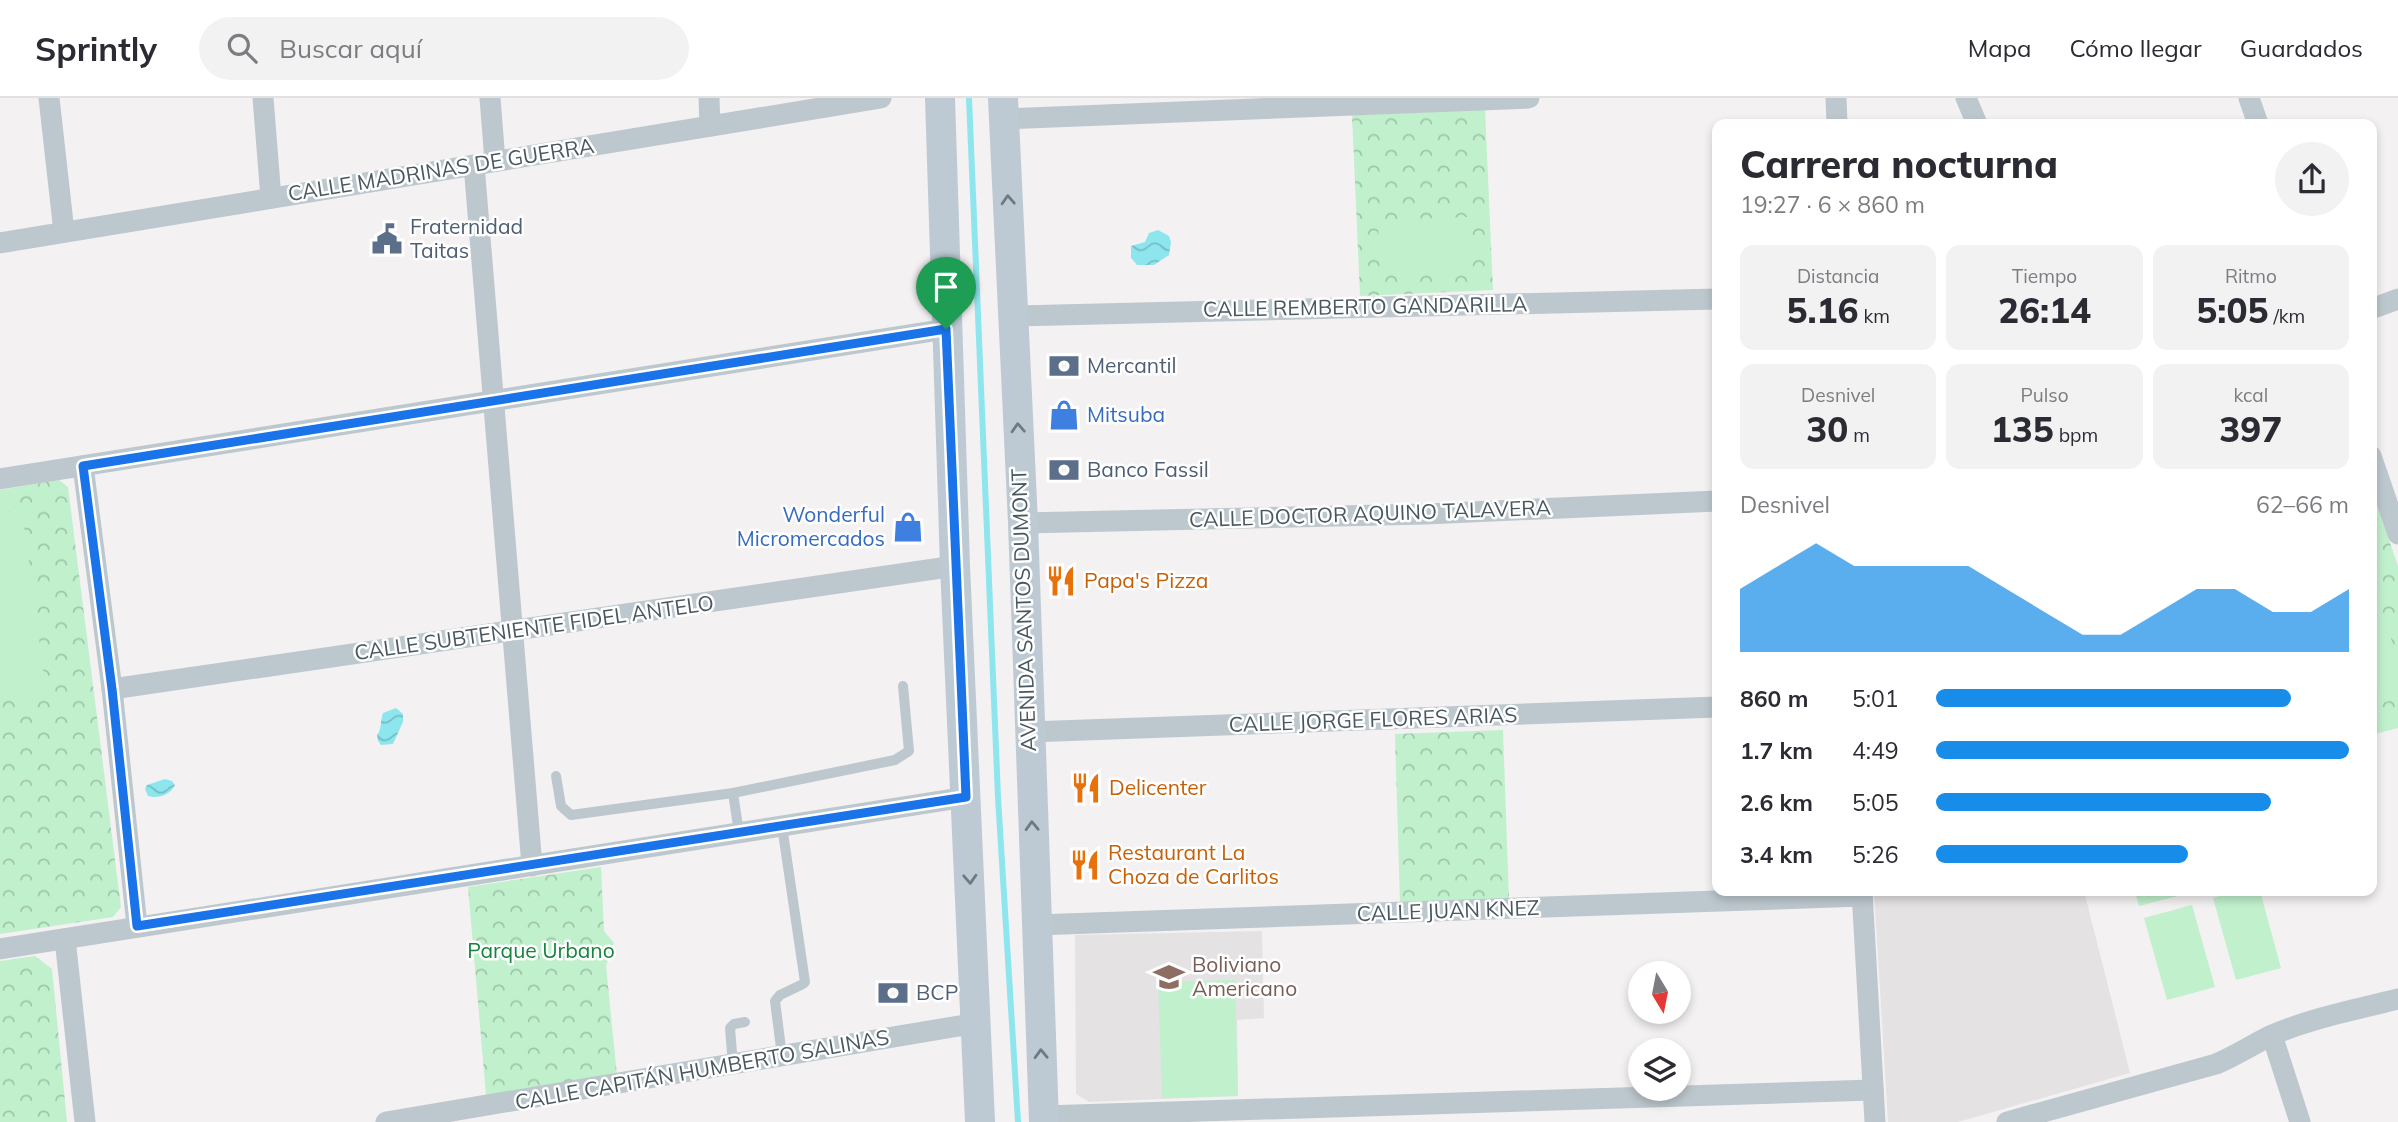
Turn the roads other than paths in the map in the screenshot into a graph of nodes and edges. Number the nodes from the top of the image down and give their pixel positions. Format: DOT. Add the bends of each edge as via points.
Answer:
graph roads {
  1 [pos="49,98"];
  2 [pos="263,98"];
  3 [pos="490,98"];
  4 [pos="709,98"];
  5 [pos="881,98"];
  6 [pos="940,98"];
  7 [pos="1529,98"];
  8 [pos="1836,98"];
  9 [pos="1966,98"];
  10 [pos="2249,98"];
  11 [pos="1003,109"];
  12 [pos="1837,119"];
  13 [pos="1975,119"];
  14 [pos="2256,119"];
  15 [pos="710,126"];
  16 [pos="484,163"];
  17 [pos="271,198"];
  18 [pos="64,232"];
  19 [pos="0,243"];
  20 [pos="1712,299"];
  21 [pos="2398,299"];
  22 [pos="2377,307"];
  23 [pos="1013,316"];
  24 [pos="946,329"];
  25 [pos="494,401"];
  26 [pos="83,466"];
  27 [pos="2377,473"];
  28 [pos="0,479"];
  29 [pos="1712,501"];
  30 [pos="1023,523"];
  31 [pos="2398,534"];
  32 [pos="956,566"];
  33 [pos="513,632"];
  34 [pos="903,686"];
  35 [pos="112,689"];
  36 [pos="1712,707"];
  37 [pos="1029,732"];
  38 [pos="556,776"];
  39 [pos="733,793"];
  40 [pos="966,797"];
  41 [pos="782,826"];
  42 [pos="739,833"];
  43 [pos="532,866"];
  44 [pos="1784,896"];
  45 [pos="1862,896"];
  46 [pos="1035,925"];
  47 [pos="137,926"];
  48 [pos="65,939"];
  49 [pos="0,949"];
  50 [pos="2398,999"];
  51 [pos="745,1022"];
  52 [pos="977,1023"];
  53 [pos="2272,1035"];
  54 [pos="782,1056"];
  55 [pos="733,1065"];
  56 [pos="1873,1090"];
  57 [pos="1044,1119"];
  58 [pos="85,1122"];
  59 [pos="386,1122"];
  60 [pos="980,1122"];
  61 [pos="1875,1122"];
  62 [pos="2007,1122"];
  63 [pos="2300,1122"];
  1 -- 18 [label="street"];
  2 -- 17 [label="street"];
  3 -- 16 [label="street"];
  4 -- 15 [label="street"];
  5 -- 15 [label="street, CALLE MADRINAS DE GUERRA"];
  6 -- 24 [label="main road"];
  7 -- 11 [label="street"];
  8 -- 12 [label="street"];
  9 -- 13 [label="street"];
  10 -- 14 [label="street"];
  23 -- 11 [label="main road, AVENIDA SANTOS DUMONT, one-way"];
  15 -- 16 [label="street, CALLE MADRINAS DE GUERRA"];
  16 -- 17 [label="street, CALLE MADRINAS DE GUERRA"];
  16 -- 25 [label="street"];
  17 -- 18 [label="street, CALLE MADRINAS DE GUERRA"];
  18 -- 19 [label="street, CALLE MADRINAS DE GUERRA"];
  20 -- 23 [label="street, CALLE REMBERTO GANDARILLA"];
  21 -- 22 [label="street"];
  30 -- 23 [label="main road, AVENIDA SANTOS DUMONT, one-way"];
  24 -- 25 [label="street"];
  24 -- 32 [label="main road"];
  25 -- 26 [label="street"];
  25 -- 33 [label="street"];
  26 -- 28 [label="street"];
  26 -- 35 [label="street"];
  27 -- 31 [label="street"];
  29 -- 30 [label="street, CALLE DOCTOR AQUINO TALAVERA" via="1426,514"];
  30 -- 37 [label="main road, AVENIDA SANTOS DUMONT"];
  32 -- 33 [label="street, CALLE SUBTENIENTE FIDEL ANTELO"];
  32 -- 40 [label="main road"];
  33 -- 35 [label="street, CALLE SUBTENIENTE FIDEL ANTELO"];
  33 -- 43 [label="street"];
  34 -- 39 [label="lane" via="909,751 903,756"];
  35 -- 47 [label="street"];
  36 -- 37 [label="street, CALLE JORGE FLORES ARIAS"];
  46 -- 37 [label="main road, AVENIDA SANTOS DUMONT, one-way"];
  38 -- 39 [label="lane" via="561,806 570,815"];
  39 -- 42 [label="lane"];
  40 -- 41 [label="street"];
  40 -- 52 [label="main road, one-way"];
  41 -- 42 [label="street"];
  41 -- 54 [label="lane" via="805,982 775,1001"];
  42 -- 43 [label="street"];
  43 -- 47 [label="street"];
  44 -- 46 [label="street, CALLE JUAN KNEZ"];
  45 -- 56 [label="street"];
  57 -- 46 [label="main road, AVENIDA SANTOS DUMONT, one-way"];
  47 -- 48 [label="street"];
  48 -- 49 [label="street"];
  48 -- 58 [label="street"];
  50 -- 53 [label="street"];
  51 -- 55 [label="lane" via="730,1028"];
  52 -- 54 [label="street, CALLE CAPITÁN HUMBERTO SALINAS"];
  52 -- 60 [label="main road"];
  53 -- 62 [label="street" via="2216,1064"];
  53 -- 63 [label="street"];
  54 -- 55 [label="street, CALLE CAPITÁN HUMBERTO SALINAS"];
  55 -- 59 [label="street, CALLE CAPITÁN HUMBERTO SALINAS"];
  56 -- 57 [label="street"];
  56 -- 61 [label="street"];
}
